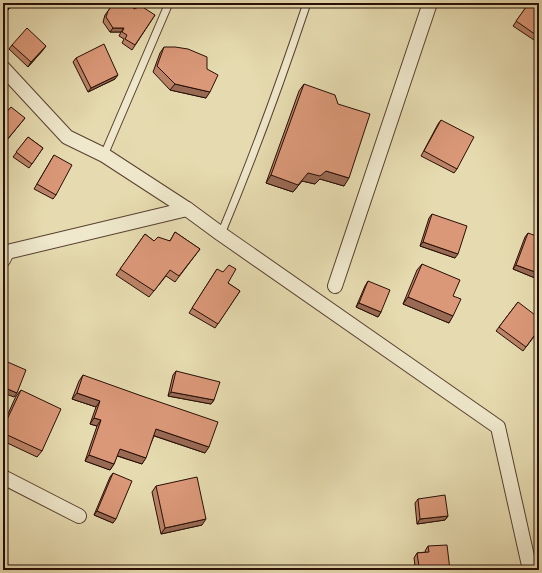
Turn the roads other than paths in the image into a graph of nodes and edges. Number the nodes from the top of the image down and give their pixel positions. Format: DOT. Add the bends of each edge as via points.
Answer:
graph roads {
  1 [pos="169,3"];
  2 [pos="307,3"];
  3 [pos="430,3"];
  4 [pos="3,68"];
  5 [pos="104,155"];
  6 [pos="187,209"];
  7 [pos="221,234"];
  8 [pos="4,254"];
  9 [pos="336,286"];
  10 [pos="3,477"];
  11 [pos="79,516"];
  12 [pos="530,570"];
  1 -- 5 [label="lane"];
  2 -- 7 [label="lane" via="243,182"];
  3 -- 9 [label="street"];
  4 -- 5 [label="street" via="67,136"];
  5 -- 6 [label="street"];
  6 -- 7 [label="street"];
  6 -- 8 [label="street"];
  7 -- 12 [label="street" via="498,427"];
  10 -- 11 [label="street"];
}
